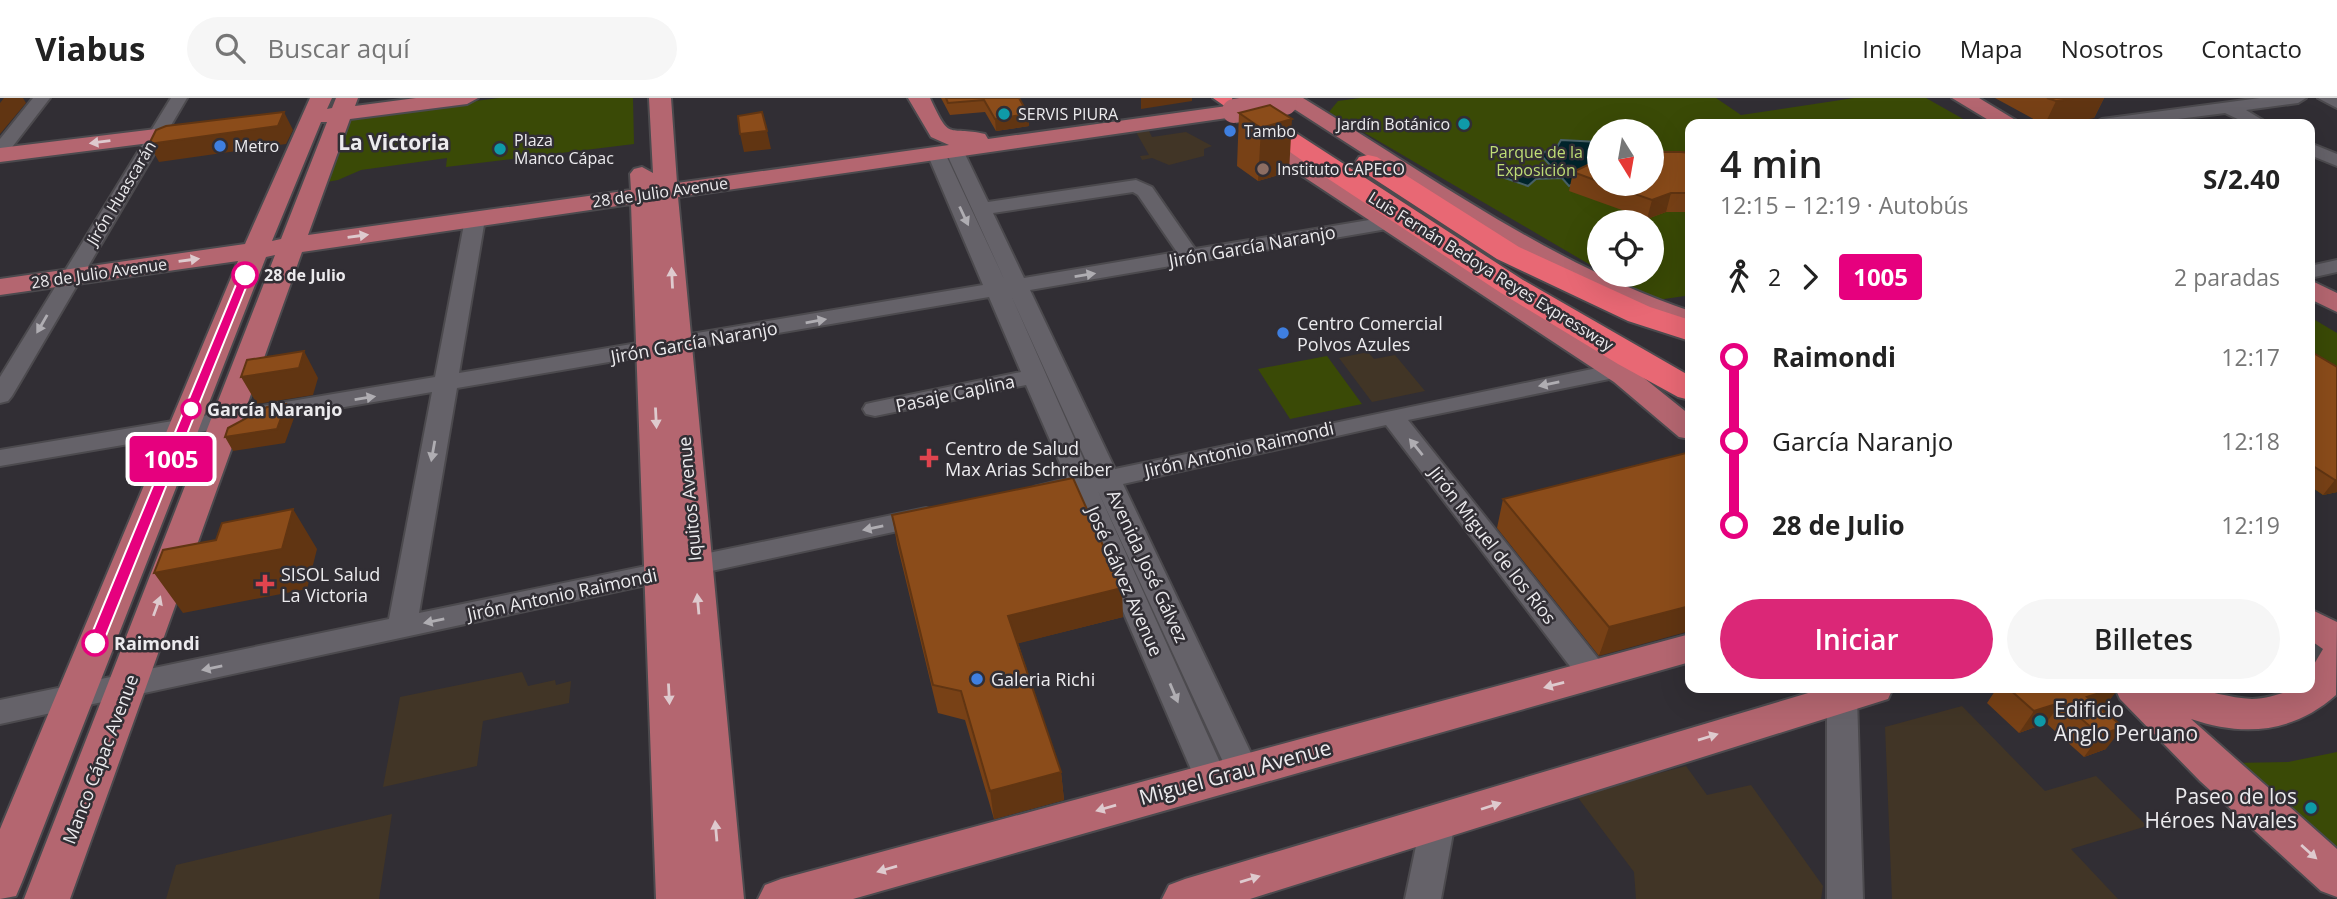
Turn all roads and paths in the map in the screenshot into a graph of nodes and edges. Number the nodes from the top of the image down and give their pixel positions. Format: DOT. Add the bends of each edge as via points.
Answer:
graph roads {
  1 [pos="42,98"];
  2 [pos="179,98"];
  3 [pos="467,98"];
  4 [pos="660,98"];
  5 [pos="919,98"];
  6 [pos="1948,98"];
  7 [pos="1963,98"];
  8 [pos="1976,98"];
  9 [pos="2206,98"];
  10 [pos="2298,98"];
  11 [pos="2326,98"];
  12 [pos="1279,100"];
  13 [pos="2337,103"];
  14 [pos="1220,105"];
  15 [pos="344,106"];
  16 [pos="318,107"];
  17 [pos="1327,108"];
  18 [pos="2227,108"];
  19 [pos="1985,119"];
  20 [pos="2002,119"];
  21 [pos="2015,119"];
  22 [pos="2141,119"];
  23 [pos="2250,119"];
  24 [pos="285,120"];
  25 [pos="217,128"];
  26 [pos="156,136"];
  27 [pos="941,145"];
  28 [pos="641,149"];
  29 [pos="2315,150"];
  30 [pos="0,153"];
  31 [pos="2337,161"];
  32 [pos="2337,167"];
  33 [pos="2315,171"];
  34 [pos="655,192"];
  35 [pos="983,209"];
  36 [pos="474,219"];
  37 [pos="1387,223"];
  38 [pos="291,246"];
  39 [pos="255,250"];
  40 [pos="1508,253"];
  41 [pos="1190,257"];
  42 [pos="2337,266"];
  43 [pos="2315,271"];
  44 [pos="70,277"];
  45 [pos="2315,284"];
  46 [pos="0,287"];
  47 [pos="1008,287"];
  48 [pos="2315,291"];
  49 [pos="2337,295"];
  50 [pos="2337,304"];
  51 [pos="2315,305"];
  52 [pos="1685,318"];
  53 [pos="2337,318"];
  54 [pos="1685,329"];
  55 [pos="664,348"];
  56 [pos="1685,348"];
  57 [pos="1620,374"];
  58 [pos="1036,376"];
  59 [pos="445,384"];
  60 [pos="1685,387"];
  61 [pos="0,396"];
  62 [pos="1685,396"];
  63 [pos="875,409"];
  64 [pos="1392,416"];
  65 [pos="225,421"];
  66 [pos="1685,426"];
  67 [pos="183,428"];
  68 [pos="0,458"];
  69 [pos="1096,481"];
  70 [pos="1015,498"];
  71 [pos="951,512"];
  72 [pos="678,569"];
  73 [pos="2315,625"];
  74 [pos="401,628"];
  75 [pos="2337,640"];
  76 [pos="1685,649"];
  77 [pos="2337,659"];
  78 [pos="1593,674"];
  79 [pos="128,686"];
  80 [pos="1855,693"];
  81 [pos="1858,693"];
  82 [pos="2139,693"];
  83 [pos="2160,693"];
  84 [pos="74,697"];
  85 [pos="0,712"];
  86 [pos="1227,774"];
  87 [pos="1438,822"];
  88 [pos="2337,877"];
  89 [pos="0,880"];
  90 [pos="47,899"];
  91 [pos="680,899"];
  92 [pos="721,899"];
  93 [pos="781,899"];
  94 [pos="1185,899"];
  95 [pos="1423,899"];
  96 [pos="1845,899"];
  1 -- 30 [label="street"];
  2 -- 26 [label="street, Jirón Huascarán"];
  3 -- 15 [label="main road"];
  4 -- 34 [label="main road, Iquitos Avenue"];
  5 -- 27 [label="main road, José Gálvez Avenue"];
  6 -- 19 [label="main road"];
  7 -- 20 [label="main road"];
  8 -- 21 [label="main road"];
  9 -- 18 [label="street"];
  10 -- 18 [label="street"];
  11 -- 13 [label="street"];
  12 -- 14 [label="main road, 28 de Julio Avenue, bridge"];
  12 -- 17 [label="main road"];
  12 -- 40 [label="highway, Luis Fernán Bedoya Reyes Expressway"];
  14 -- 27 [label="main road, 28 de Julio Avenue"];
  14 -- 27 [label="main road, 28 de Julio Avenue"];
  14 -- 37 [label="main road"];
  14 -- 60 [label="highway, Luis Fernán Bedoya Reyes Expressway"];
  15 -- 16 [label="main road"];
  15 -- 38 [label="main road, Manco Cápac Avenue"];
  16 -- 24 [label="main road"];
  16 -- 39 [label="main road"];
  17 -- 52 [label="main road" via="1541,256 1630,300"];
  18 -- 22 [label="street"];
  18 -- 23 [label="street"];
  25 -- 26 [label="main road"];
  26 -- 30 [label="main road, one-way"];
  26 -- 44 [label="street, Jirón Huascarán"];
  27 -- 34 [label="main road, 28 de Julio Avenue" via="868,163"];
  27 -- 35 [label="street, José Gálvez Avenue"];
  27 -- 47 [label="street, José Gálvez Avenue, one-way"];
  28 -- 34 [label="main road, Iquitos Avenue"];
  29 -- 31 [label="street"];
  32 -- 33 [label="street"];
  34 -- 36 [label="main road, 28 de Julio Avenue"];
  34 -- 55 [label="main road, Iquitos Avenue"];
  35 -- 41 [label="street" via="1136,186 1145,191"];
  35 -- 47 [label="street, José Gálvez Avenue"];
  38 -- 36 [label="main road, 28 de Julio Avenue, one-way"];
  36 -- 59 [label="street"];
  37 -- 41 [label="street, Jirón García Naranjo"];
  37 -- 57 [label="main road"];
  38 -- 39 [label="main road, 28 de Julio Avenue"];
  38 -- 65 [label="main road, Manco Cápac Avenue"];
  44 -- 39 [label="main road, 28 de Julio Avenue, one-way"];
  39 -- 67 [label="main road"];
  40 -- 54 [label="highway, Luis Fernán Bedoya Reyes Expressway" via="1639,314"];
  40 -- 56 [label="highway" via="1632,326"];
  47 -- 41 [label="street, Jirón García Naranjo, one-way"];
  42 -- 43 [label="street"];
  44 -- 46 [label="main road, 28 de Julio Avenue"];
  44 -- 61 [label="street, Jirón Huascarán, one-way"];
  45 -- 49 [label="main road"];
  55 -- 47 [label="street, Jirón García Naranjo, one-way"];
  47 -- 58 [label="street, José Gálvez Avenue"];
  47 -- 69 [label="street, Avenida José Gálvez"];
  48 -- 50 [label="main road"];
  51 -- 53 [label="main road"];
  55 -- 59 [label="street, Jirón García Naranjo"];
  55 -- 72 [label="main road, Iquitos Avenue"];
  57 -- 62 [label="highway"];
  57 -- 64 [label="street, Jirón Antonio Raimondi, one-way"];
  57 -- 66 [label="main road"];
  58 -- 63 [label="street, Pasaje Caplina"];
  58 -- 69 [label="street, José Gálvez Avenue"];
  65 -- 59 [label="street, Jirón García Naranjo, one-way"];
  59 -- 74 [label="street, one-way"];
  64 -- 69 [label="street, Jirón Antonio Raimondi"];
  78 -- 64 [label="street, Jirón Miguel de los Ríos, one-way" via="1489,518"];
  65 -- 67 [label="street, Jirón García Naranjo"];
  79 -- 65 [label="main road, Manco Cápac Avenue, one-way"];
  67 -- 68 [label="street, Jirón García Naranjo"];
  67 -- 84 [label="main road"];
  69 -- 70 [label="street, Jirón Antonio Raimondi"];
  69 -- 86 [label="street, Avenida José Gálvez"];
  71 -- 72 [label="street, Jirón Antonio Raimondi, one-way"];
  72 -- 74 [label="street, Jirón Antonio Raimondi, one-way"];
  72 -- 91 [label="main road, Iquitos Avenue, one-way"];
  92 -- 72 [label="main road, Iquitos Avenue, one-way"];
  73 -- 75 [label="main road"];
  74 -- 79 [label="street, Jirón Antonio Raimondi, one-way"];
  76 -- 78 [label="main road, Miguel Grau Avenue"];
  77 -- 83 [label="main road" via="2314,696 2289,709 2259,715 2227,713"];
  78 -- 86 [label="main road, Miguel Grau Avenue, one-way"];
  79 -- 84 [label="street, Jirón Antonio Raimondi"];
  79 -- 90 [label="main road, Manco Cápac Avenue"];
  87 -- 80 [label="main road, one-way"];
  81 -- 96 [label="street"];
  82 -- 88 [label="main road, one-way" via="2215,769"];
  84 -- 85 [label="street, Jirón Antonio Raimondi"];
  84 -- 89 [label="main road"];
  86 -- 93 [label="main road, Miguel Grau Avenue, one-way"];
  94 -- 87 [label="main road, one-way"];
  87 -- 95 [label="street"];
}
